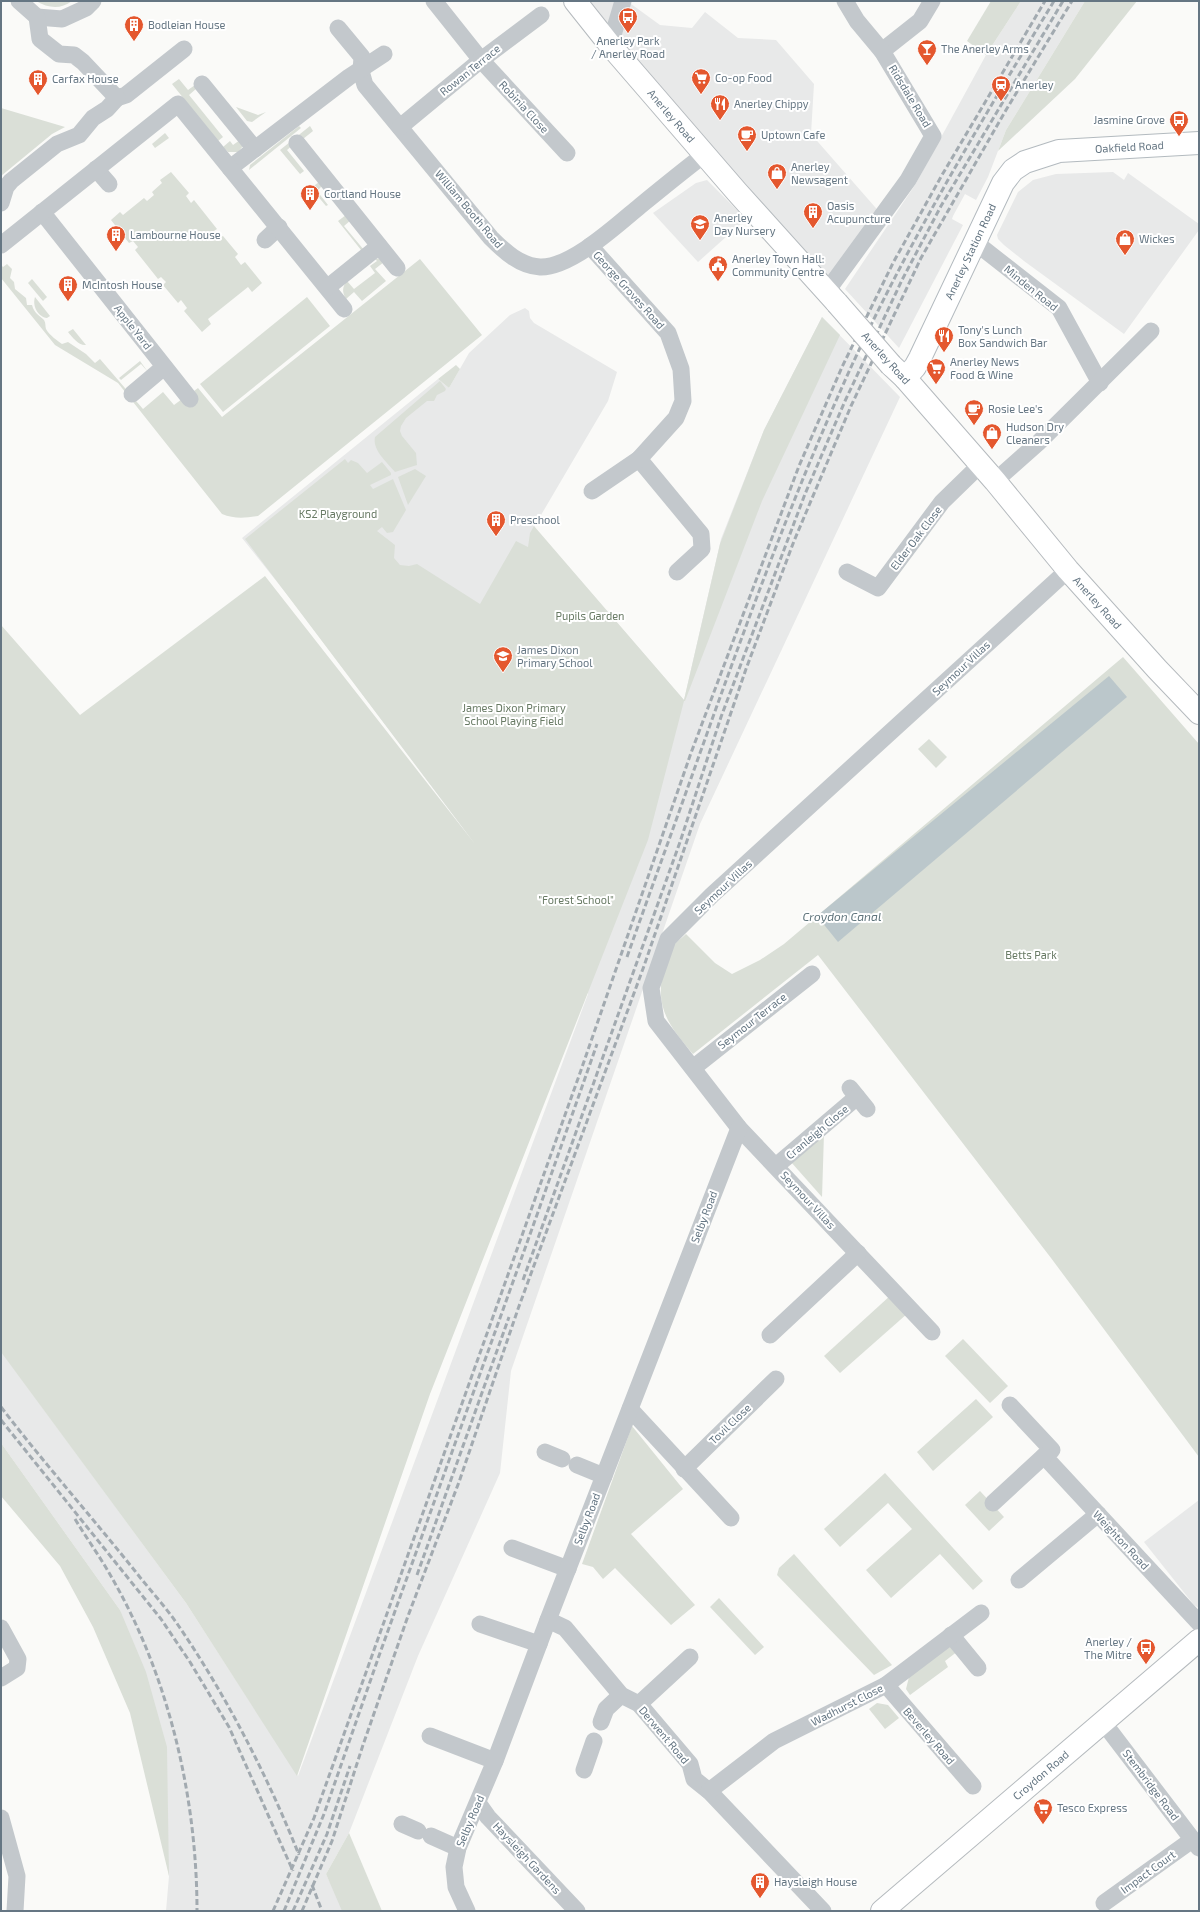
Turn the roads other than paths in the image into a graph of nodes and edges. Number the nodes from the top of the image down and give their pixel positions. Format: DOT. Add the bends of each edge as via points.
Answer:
graph roads {
  1 [pos="19,1"];
  2 [pos="93,1"];
  3 [pos="434,1"];
  4 [pos="575,1"];
  5 [pos="623,1"];
  6 [pos="845,1"];
  7 [pos="932,1"];
  8 [pos="541,15"];
  9 [pos="37,17"];
  10 [pos="338,28"];
  11 [pos="610,44"];
  12 [pos="184,49"];
  13 [pos="882,51"];
  14 [pos="384,54"];
  15 [pos="481,60"];
  16 [pos="361,71"];
  17 [pos="202,84"];
  18 [pos="117,98"];
  19 [pos="400,127"];
  20 [pos="297,143"];
  21 [pos="1199,143"];
  22 [pos="255,149"];
  23 [pos="1059,151"];
  24 [pos="567,153"];
  25 [pos="705,154"];
  26 [pos="230,168"];
  27 [pos="96,169"];
  28 [pos="109,184"];
  29 [pos="1,203"];
  30 [pos="42,212"];
  31 [pos="279,227"];
  32 [pos="264,240"];
  33 [pos="976,243"];
  34 [pos="1,245"];
  35 [pos="379,246"];
  36 [pos="590,246"];
  37 [pos="397,268"];
  38 [pos="328,287"];
  39 [pos="832,297"];
  40 [pos="344,309"];
  41 [pos="1151,331"];
  42 [pos="164,367"];
  43 [pos="898,371"];
  44 [pos="1100,383"];
  45 [pos="132,394"];
  46 [pos="190,399"];
  47 [pos="639,459"];
  48 [pos="980,465"];
  49 [pos="995,481"];
  50 [pos="592,491"];
  51 [pos="1068,570"];
  52 [pos="677,572"];
  53 [pos="847,572"];
  54 [pos="1199,713"];
  55 [pos="812,974"];
  56 [pos="693,1068"];
  57 [pos="858,1098"];
  58 [pos="739,1128"];
  59 [pos="776,1166"];
  60 [pos="858,1253"];
  61 [pos="932,1332"];
  62 [pos="770,1335"];
  63 [pos="776,1379"];
  64 [pos="1010,1405"];
  65 [pos="630,1409"];
  66 [pos="545,1452"];
  67 [pos="1044,1456"];
  68 [pos="684,1469"];
  69 [pos="604,1476"];
  70 [pos="994,1503"];
  71 [pos="1098,1514"];
  72 [pos="731,1518"];
  73 [pos="512,1548"];
  74 [pos="568,1568"];
  75 [pos="1019,1580"];
  76 [pos="981,1613"];
  77 [pos="548,1620"];
  78 [pos="1199,1623"];
  79 [pos="480,1624"];
  80 [pos="1,1628"];
  81 [pos="951,1635"];
  82 [pos="1199,1640"];
  83 [pos="539,1644"];
  84 [pos="690,1657"];
  85 [pos="978,1668"];
  86 [pos="1,1678"];
  87 [pos="886,1685"];
  88 [pos="621,1695"];
  89 [pos="639,1704"];
  90 [pos="601,1722"];
  91 [pos="1104,1722"];
  92 [pos="430,1736"];
  93 [pos="594,1741"];
  94 [pos="495,1761"];
  95 [pos="584,1770"];
  96 [pos="973,1786"];
  97 [pos="709,1792"];
  98 [pos="478,1803"];
  99 [pos="1,1818"];
  100 [pos="402,1824"];
  101 [pos="1196,1844"];
  102 [pos="458,1848"];
  103 [pos="1104,1903"];
  104 [pos="15,1911"];
  105 [pos="467,1911"];
  106 [pos="577,1911"];
  107 [pos="823,1911"];
  108 [pos="882,1911"];
  1 -- 9 [label="street"];
  2 -- 9 [label="street" via="86,8 62,19"];
  3 -- 15 [label="street, Robinia Close"];
  4 -- 11 [label="main road, Anerley Road"];
  5 -- 11 [label="street"];
  6 -- 13 [label="street, Ridsdale Road" via="857,21"];
  7 -- 13 [label="street" via="920,21"];
  8 -- 15 [label="street, Rowan Terrace"];
  9 -- 18 [label="street" via="40,39 59,54 74,55"];
  10 -- 16 [label="street, William Booth Road" via="362,57"];
  11 -- 25 [label="main road, Anerley Road"];
  12 -- 18 [label="street" via="126,95"];
  13 -- 39 [label="street, Ridsdale Road" via="933,136 908,180"];
  14 -- 16 [label="street"];
  15 -- 19 [label="street, Rowan Terrace"];
  15 -- 24 [label="street, Robinia Close"];
  16 -- 19 [label="street, William Booth Road" via="365,85"];
  16 -- 22 [label="street" via="348,77"];
  17 -- 22 [label="street"];
  18 -- 29 [label="street" via="93,118 79,135 57,144 11,180 6,186"];
  19 -- 36 [label="street, William Booth Road" via="505,252 518,260 540,267 563,262"];
  20 -- 35 [label="street"];
  21 -- 23 [label="main road, Oakfield Road"];
  22 -- 26 [label="street"];
  23 -- 33 [label="main road, Anerley Station Road" via="1025,162 1013,170 1003,183"];
  25 -- 36 [label="street, William Booth Road"];
  25 -- 39 [label="main road, Anerley Road"];
  26 -- 27 [label="street" via="178,104"];
  26 -- 31 [label="street"];
  27 -- 28 [label="street"];
  27 -- 30 [label="street"];
  30 -- 34 [label="street"];
  30 -- 42 [label="street, Apple Yard"];
  31 -- 32 [label="street"];
  31 -- 38 [label="street"];
  33 -- 43 [label="main road, Anerley Station Road" via="915,367"];
  33 -- 44 [label="street, Minden Road" via="1059,308"];
  35 -- 37 [label="street"];
  35 -- 38 [label="street"];
  36 -- 47 [label="street, George Groves Road" via="668,333 681,369 682,401 676,418"];
  38 -- 40 [label="street"];
  39 -- 43 [label="main road, Anerley Road, bridge"];
  41 -- 44 [label="street"];
  42 -- 45 [label="street"];
  42 -- 46 [label="street, Apple Yard"];
  43 -- 48 [label="main road, Anerley Road"];
  44 -- 49 [label="street"];
  47 -- 50 [label="street, George Groves Road"];
  47 -- 52 [label="street" via="701,534 702,549"];
  48 -- 49 [label="main road, Anerley Road"];
  48 -- 53 [label="street, Elder Oak Close" via="942,502 878,588"];
  49 -- 51 [label="main road, Anerley Road"];
  51 -- 54 [label="main road, Anerley Road"];
  51 -- 56 [label="street, Seymour Villas" via="712,895 668,939 651,988 656,1021"];
  55 -- 56 [label="street, Seymour Terrace"];
  56 -- 58 [label="street, Seymour Villas"];
  57 -- 59 [label="street, Cranleigh Close"];
  58 -- 59 [label="street, Seymour Villas"];
  58 -- 65 [label="street, Selby Road"];
  59 -- 60 [label="street, Seymour Villas"];
  60 -- 61 [label="street, Seymour Villas"];
  60 -- 62 [label="street"];
  63 -- 68 [label="street, Tovil Close"];
  64 -- 67 [label="street" via="1052,1450"];
  65 -- 68 [label="street"];
  65 -- 69 [label="street, Selby Road"];
  66 -- 69 [label="street"];
  67 -- 70 [label="street"];
  67 -- 71 [label="street, Weighton Road"];
  68 -- 72 [label="street"];
  69 -- 74 [label="street, Selby Road"];
  71 -- 75 [label="street"];
  71 -- 78 [label="street, Weighton Road"];
  73 -- 74 [label="street"];
  74 -- 77 [label="street, Selby Road"];
  76 -- 81 [label="street, Wadhurst Close"];
  77 -- 83 [label="street, Selby Road"];
  77 -- 88 [label="street, Derwent Road" via="565,1628"];
  79 -- 83 [label="street"];
  80 -- 86 [label="street" via="18,1659 17,1668"];
  81 -- 85 [label="street"];
  81 -- 87 [label="street, Wadhurst Close"];
  82 -- 91 [label="main road, Croydon Road"];
  83 -- 94 [label="street, Selby Road"];
  84 -- 89 [label="street"];
  87 -- 96 [label="street, Beverley Road"];
  87 -- 97 [label="street, Wadhurst Close" via="774,1741"];
  88 -- 89 [label="street, Derwent Road"];
  88 -- 90 [label="street" via="606,1709"];
  89 -- 97 [label="street, Derwent Road" via="690,1764 694,1779"];
  91 -- 101 [label="street, Stembridge Road"];
  91 -- 108 [label="main road, Croydon Road"];
  92 -- 94 [label="street"];
  93 -- 95 [label="street"];
  94 -- 98 [label="street, Selby Road"];
  97 -- 107 [label="street, Derwent Road"];
  98 -- 102 [label="street, Selby Road"];
  98 -- 106 [label="street, Haysleigh Gardens" via="488,1817"];
  99 -- 104 [label="street" via="17,1876"];
  100 -- 102 [label="street"];
  101 -- 103 [label="street, Impact Court"];
  102 -- 105 [label="street, Selby Road" via="454,1867 456,1887"];
}
